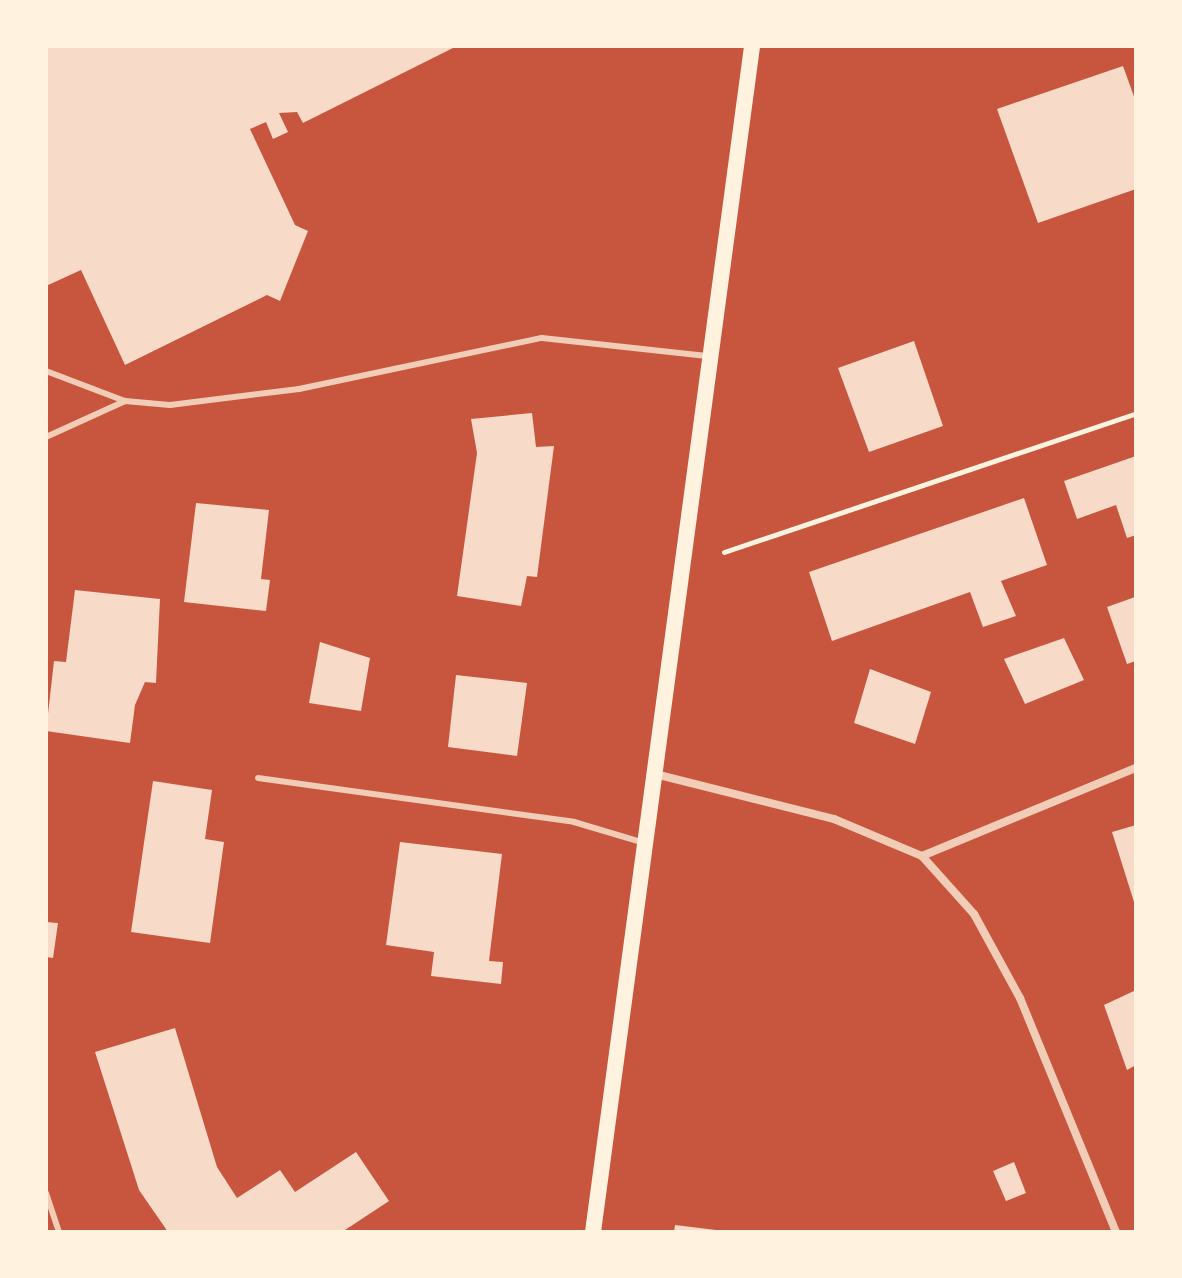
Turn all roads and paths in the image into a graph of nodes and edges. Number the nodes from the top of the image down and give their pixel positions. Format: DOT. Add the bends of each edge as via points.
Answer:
graph roads {
  1 [pos="752,46"];
  2 [pos="709,356"];
  3 [pos="46,371"];
  4 [pos="125,401"];
  5 [pos="1136,413"];
  6 [pos="46,437"];
  7 [pos="681,562"];
  8 [pos="1136,768"];
  9 [pos="655,774"];
  10 [pos="258,778"];
  11 [pos="645,843"];
  12 [pos="922,856"];
  13 [pos="46,1193"];
  14 [pos="59,1232"];
  15 [pos="593,1232"];
  16 [pos="1116,1232"];
  1 -- 2 [label="main road"];
  2 -- 4 [label="lane" via="542,338 299,389 170,405"];
  2 -- 7 [label="main road"];
  3 -- 4 [label="lane"];
  4 -- 6 [label="lane"];
  5 -- 7 [label="path" via="764,544"];
  7 -- 9 [label="main road"];
  8 -- 12 [label="street"];
  9 -- 11 [label="main road"];
  9 -- 12 [label="street" via="834,819"];
  10 -- 11 [label="lane" via="574,822"];
  11 -- 15 [label="main road"];
  12 -- 16 [label="street" via="974,914 1020,998"];
  13 -- 14 [label="lane"];
}
